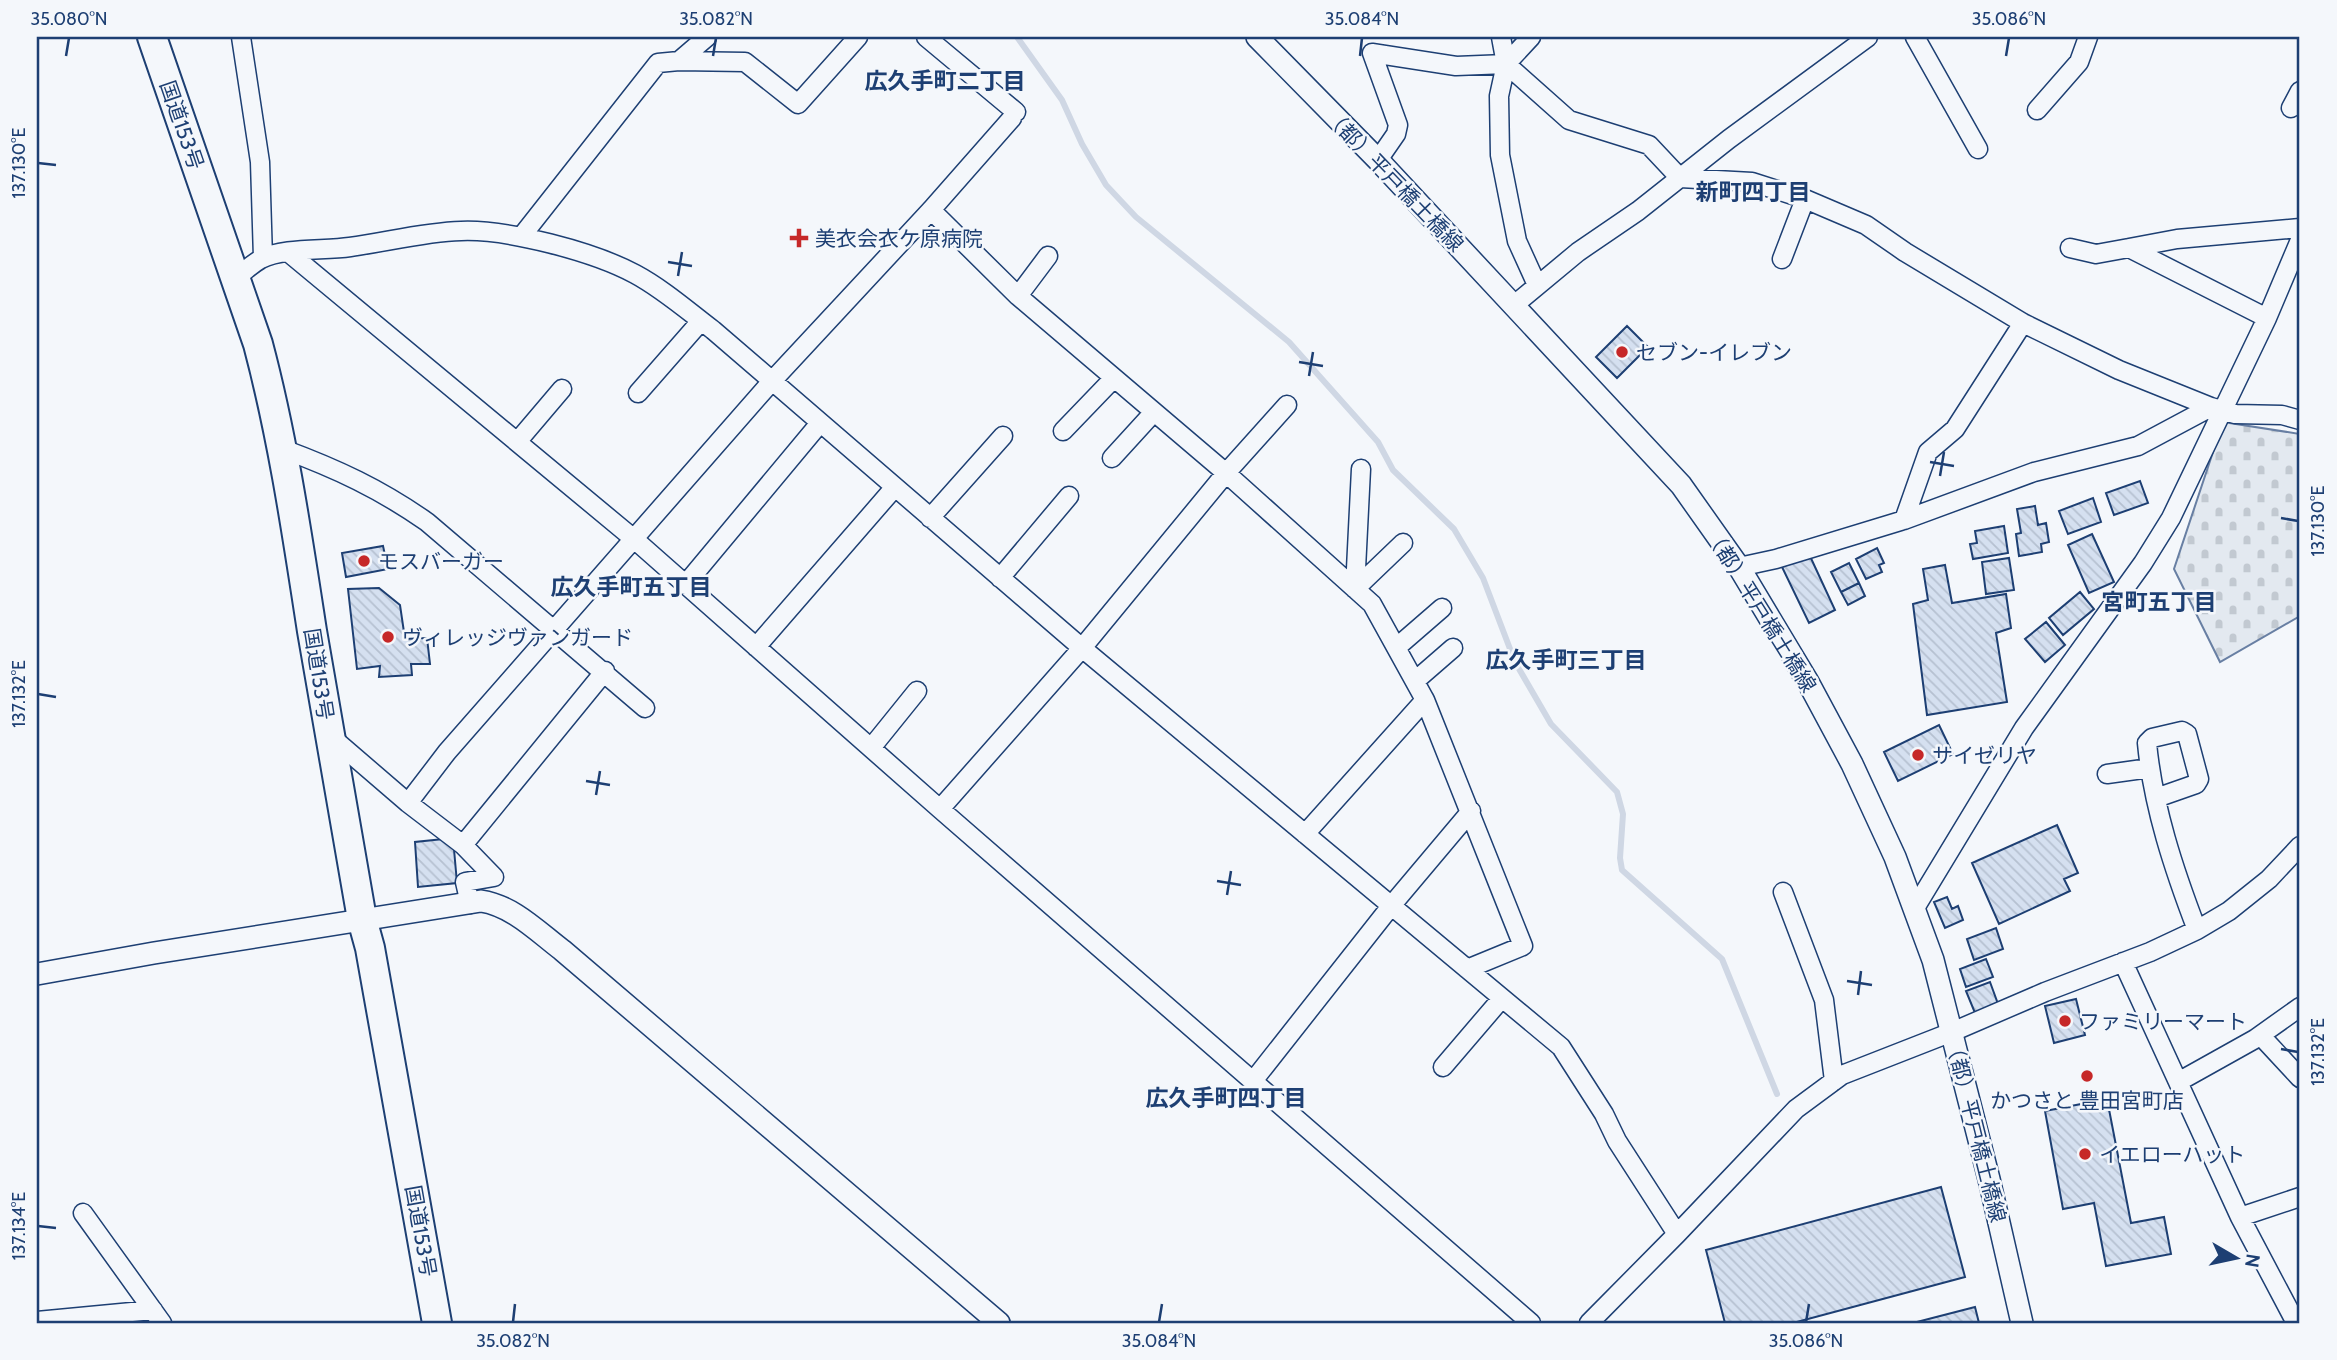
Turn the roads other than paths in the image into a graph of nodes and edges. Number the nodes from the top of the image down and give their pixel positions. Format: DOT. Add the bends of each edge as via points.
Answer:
graph roads {
  1 [pos="152,37"];
  2 [pos="241,37"];
  3 [pos="707,37"];
  4 [pos="858,37"];
  5 [pos="926,37"];
  6 [pos="1257,37"];
  7 [pos="1501,37"];
  8 [pos="1531,37"];
  9 [pos="1868,37"];
  10 [pos="1915,37"];
  11 [pos="2088,37"];
  12 [pos="1369,45"];
  13 [pos="679,61"];
  14 [pos="1506,64"];
  15 [pos="2300,91"];
  16 [pos="2291,108"];
  17 [pos="2036,110"];
  18 [pos="1978,149"];
  19 [pos="1378,160"];
  20 [pos="1680,178"];
  21 [pos="1805,199"];
  22 [pos="931,211"];
  23 [pos="2300,228"];
  24 [pos="521,237"];
  25 [pos="2300,240"];
  26 [pos="2070,248"];
  27 [pos="2129,248"];
  28 [pos="288,252"];
  29 [pos="1048,256"];
  30 [pos="262,258"];
  31 [pos="1782,259"];
  32 [pos="2295,264"];
  33 [pos="235,278"];
  34 [pos="1537,285"];
  35 [pos="1018,296"];
  36 [pos="1513,306"];
  37 [pos="2267,318"];
  38 [pos="701,321"];
  39 [pos="2023,323"];
  40 [pos="1114,378"];
  41 [pos="772,381"];
  42 [pos="562,389"];
  43 [pos="638,393"];
  44 [pos="1287,405"];
  45 [pos="2216,409"];
  46 [pos="1154,412"];
  47 [pos="2300,420"];
  48 [pos="820,423"];
  49 [pos="1063,431"];
  50 [pos="1003,436"];
  51 [pos="517,442"];
  52 [pos="283,449"];
  53 [pos="1112,458"];
  54 [pos="1360,469"];
  55 [pos="1226,473"];
  56 [pos="895,487"];
  57 [pos="1069,496"];
  58 [pos="930,517"];
  59 [pos="1904,520"];
  60 [pos="634,539"];
  61 [pos="1403,543"];
  62 [pos="1739,568"];
  63 [pos="1000,578"];
  64 [pos="685,584"];
  65 [pos="1355,589"];
  66 [pos="1442,608"];
  67 [pos="554,628"];
  68 [pos="756,647"];
  69 [pos="1082,648"];
  70 [pos="1396,648"];
  71 [pos="1453,648"];
  72 [pos="604,671"];
  73 [pos="1415,681"];
  74 [pos="917,691"];
  75 [pos="1426,700"];
  76 [pos="645,708"];
  77 [pos="329,735"];
  78 [pos="871,748"];
  79 [pos="2150,768"];
  80 [pos="2107,773"];
  81 [pos="2156,798"];
  82 [pos="408,803"];
  83 [pos="940,809"];
  84 [pos="1471,811"];
  85 [pos="1305,834"];
  86 [pos="463,845"];
  87 [pos="2300,846"];
  88 [pos="1783,892"];
  89 [pos="470,904"];
  90 [pos="1391,906"];
  91 [pos="1915,908"];
  92 [pos="362,919"];
  93 [pos="2197,930"];
  94 [pos="2123,962"];
  95 [pos="1466,969"];
  96 [pos="37,974"];
  97 [pos="1502,998"];
  98 [pos="2300,1007"];
  99 [pos="1952,1032"];
  100 [pos="2261,1036"];
  101 [pos="1443,1067"];
  102 [pos="2300,1078"];
  103 [pos="1253,1081"];
  104 [pos="1833,1081"];
  105 [pos="2178,1082"];
  106 [pos="2300,1197"];
  107 [pos="83,1213"];
  108 [pos="2240,1217"];
  109 [pos="1677,1234"];
  110 [pos="157,1316"];
  111 [pos="37,1321"];
  112 [pos="437,1323"];
  113 [pos="999,1323"];
  114 [pos="1531,1323"];
  115 [pos="1589,1323"];
  116 [pos="2022,1323"];
  117 [pos="2296,1323"];
  1 -- 33 [label="highway, 国道153号"];
  2 -- 30 [label="street" via="260,162"];
  3 -- 13 [label="street"];
  4 -- 13 [label="street" via="798,104 745,62"];
  5 -- 22 [label="street" via="1014,115"];
  6 -- 19 [label="street, （都）平戸橋土橋線"];
  7 -- 14 [label="street"];
  8 -- 14 [label="street"];
  9 -- 20 [label="street"];
  10 -- 18 [label="street"];
  11 -- 17 [label="street" via="2079,62"];
  12 -- 14 [label="street" via="1456,66"];
  12 -- 19 [label="street" via="1398,125"];
  13 -- 24 [label="street" via="658,63"];
  14 -- 20 [label="street" via="1569,120 1649,145"];
  14 -- 34 [label="street" via="1499,96 1500,155 1517,241"];
  15 -- 16 [label="street"];
  19 -- 36 [label="street, （都）平戸橋土橋線"];
  20 -- 21 [label="street" via="1752,182"];
  20 -- 34 [label="street"];
  21 -- 31 [label="street"];
  21 -- 39 [label="street" via="1866,225"];
  22 -- 35 [label="street"];
  22 -- 41 [label="street"];
  23 -- 27 [label="street"];
  24 -- 28 [label="street" via="461,231"];
  24 -- 38 [label="street" via="634,273"];
  25 -- 32 [label="street"];
  26 -- 27 [label="street" via="2095,254"];
  27 -- 37 [label="street"];
  28 -- 30 [label="street"];
  28 -- 51 [label="street"];
  29 -- 35 [label="street"];
  30 -- 33 [label="street"];
  32 -- 37 [label="street"];
  33 -- 52 [label="highway, 国道153号" via="258,344"];
  34 -- 36 [label="street"];
  35 -- 40 [label="street"];
  36 -- 62 [label="street, （都）平戸橋土橋線" via="1681,485"];
  37 -- 45 [label="street"];
  38 -- 41 [label="street"];
  38 -- 43 [label="street"];
  39 -- 45 [label="street" via="2119,370"];
  39 -- 59 [label="street" via="1955,429 1928,452"];
  40 -- 46 [label="street"];
  40 -- 49 [label="street"];
  41 -- 48 [label="street"];
  41 -- 60 [label="street"];
  42 -- 51 [label="street"];
  44 -- 55 [label="street"];
  45 -- 47 [label="street"];
  45 -- 59 [label="street" via="2138,446 2034,472"];
  45 -- 91 [label="street" via="2171,518 2024,728"];
  46 -- 53 [label="street"];
  46 -- 55 [label="street"];
  48 -- 56 [label="street"];
  48 -- 64 [label="street"];
  50 -- 58 [label="street"];
  51 -- 60 [label="street"];
  52 -- 67 [label="street" via="338,470 396,501"];
  52 -- 77 [label="highway, 国道153号"];
  54 -- 65 [label="street"];
  55 -- 65 [label="street"];
  55 -- 69 [label="street"];
  56 -- 58 [label="street"];
  56 -- 68 [label="street"];
  57 -- 63 [label="street"];
  58 -- 63 [label="street"];
  59 -- 62 [label="street"];
  60 -- 64 [label="street"];
  60 -- 67 [label="street"];
  61 -- 65 [label="street"];
  62 -- 91 [label="street, （都）平戸橋土橋線" via="1852,764"];
  63 -- 69 [label="street"];
  64 -- 68 [label="street"];
  65 -- 70 [label="street" via="1373,604"];
  66 -- 70 [label="street"];
  67 -- 72 [label="street"];
  67 -- 82 [label="street"];
  68 -- 78 [label="street"];
  69 -- 83 [label="street"];
  69 -- 85 [label="street"];
  70 -- 73 [label="street"];
  71 -- 73 [label="street"];
  72 -- 76 [label="street"];
  72 -- 86 [label="street"];
  73 -- 75 [label="street"];
  74 -- 78 [label="street"];
  75 -- 84 [label="street"];
  75 -- 85 [label="street"];
  77 -- 82 [label="street"];
  77 -- 92 [label="highway, 国道153号"];
  78 -- 83 [label="street"];
  79 -- 80 [label="street"];
  79 -- 81 [label="street"];
  79 -- 81 [label="street" via="2147,743 2152,738 2182,731 2187,734 2199,779"];
  81 -- 93 [label="street" via="2175,874"];
  82 -- 86 [label="street"];
  83 -- 103 [label="street"];
  84 -- 90 [label="street"];
  84 -- 95 [label="street" via="1523,946"];
  85 -- 90 [label="street"];
  86 -- 89 [label="street" via="494,877 465,882"];
  87 -- 93 [label="street" via="2269,879"];
  88 -- 104 [label="street" via="1824,1000"];
  89 -- 92 [label="street"];
  89 -- 113 [label="street" via="481,901 506,908 553,943"];
  90 -- 95 [label="street"];
  90 -- 103 [label="street"];
  91 -- 99 [label="street, （都）平戸橋土橋線"];
  92 -- 96 [label="street"];
  92 -- 112 [label="highway, 国道153号"];
  93 -- 94 [label="street"];
  94 -- 99 [label="street"];
  94 -- 105 [label="street"];
  95 -- 97 [label="street"];
  97 -- 101 [label="street"];
  97 -- 109 [label="street" via="1561,1048"];
  98 -- 100 [label="street"];
  99 -- 104 [label="street"];
  99 -- 116 [label="street, （都）平戸橋土橋線"];
  100 -- 102 [label="street"];
  100 -- 105 [label="street"];
  103 -- 114 [label="street"];
  104 -- 109 [label="street" via="1796,1109"];
  105 -- 108 [label="street"];
  106 -- 108 [label="street"];
  107 -- 110 [label="street"];
  108 -- 117 [label="street"];
  109 -- 115 [label="street"];
  110 -- 111 [label="street"];
}
